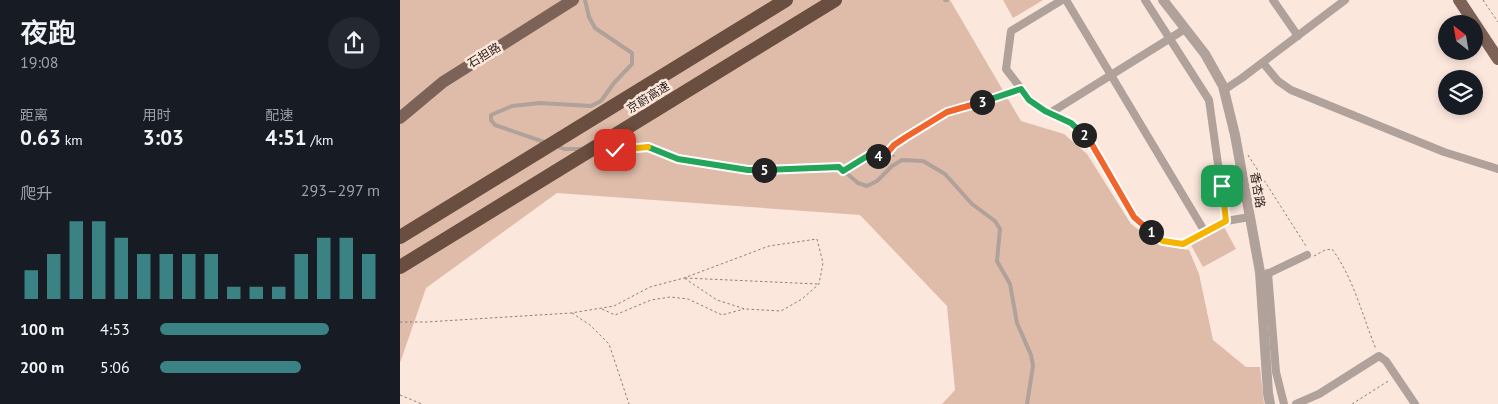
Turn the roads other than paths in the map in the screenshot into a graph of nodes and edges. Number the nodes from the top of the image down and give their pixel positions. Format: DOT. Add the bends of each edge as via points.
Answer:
graph roads {
  1 [pos="573,0"];
  2 [pos="585,0"];
  3 [pos="786,0"];
  4 [pos="835,0"];
  5 [pos="1064,0"];
  6 [pos="1145,0"];
  7 [pos="1163,0"];
  8 [pos="1273,0"];
  9 [pos="1345,0"];
  10 [pos="1459,0"];
  11 [pos="1185,28"];
  12 [pos="1298,36"];
  13 [pos="1169,39"];
  14 [pos="1498,59"];
  15 [pos="1263,63"];
  16 [pos="1111,75"];
  17 [pos="1224,90"];
  18 [pos="1050,113"];
  19 [pos="400,118"];
  20 [pos="1498,168"];
  21 [pos="1250,217"];
  22 [pos="1226,221"];
  23 [pos="1205,232"];
  24 [pos="400,237"];
  25 [pos="1307,254"];
  26 [pos="400,267"];
  27 [pos="1264,275"];
  28 [pos="1027,404"];
  29 [pos="1270,404"];
  30 [pos="1284,404"];
  31 [pos="1296,404"];
  32 [pos="1414,404"];
  1 -- 19 [label="main road, 石担路" via="443,82"];
  2 -- 28 [label="lane" via="595,28 625,46 632,53 632,64 601,101 591,106 540,103 512,106 491,115 490,120 495,125 564,149 615,150 646,146 678,159 748,170 839,167 858,183 867,186 902,160 923,161 946,174 1000,229 997,261 1010,284 1017,323 1033,366"];
  3 -- 24 [label="highway, 京蔚高速, bridge"];
  4 -- 26 [label="highway, 京蔚高速, bridge"];
  5 -- 16 [label="street"];
  5 -- 18 [label="street" via="1011,31 1006,69 1029,100"];
  6 -- 13 [label="street"];
  7 -- 11 [label="street, 香杏路"];
  8 -- 12 [label="street"];
  9 -- 12 [label="street"];
  10 -- 14 [label="main road"];
  11 -- 13 [label="street"];
  11 -- 17 [label="street, 香杏路" via="1205,54"];
  12 -- 15 [label="street"];
  13 -- 16 [label="street"];
  13 -- 22 [label="street" via="1209,100"];
  15 -- 17 [label="street"];
  15 -- 20 [label="street" via="1278,81 1291,90 1444,152"];
  16 -- 18 [label="street"];
  16 -- 23 [label="street"];
  17 -- 21 [label="street, 香杏路"];
  18 -- 23 [label="street" via="1071,123 1090,141 1134,217 1158,238 1183,244"];
  21 -- 22 [label="street"];
  21 -- 27 [label="street, 香杏路"];
  22 -- 23 [label="street"];
  25 -- 27 [label="street"];
  27 -- 29 [label="street, 香杏路"];
  27 -- 30 [label="street" via="1276,372"];
  31 -- 32 [label="street" via="1319,394 1379,356 1386,361"];
}
